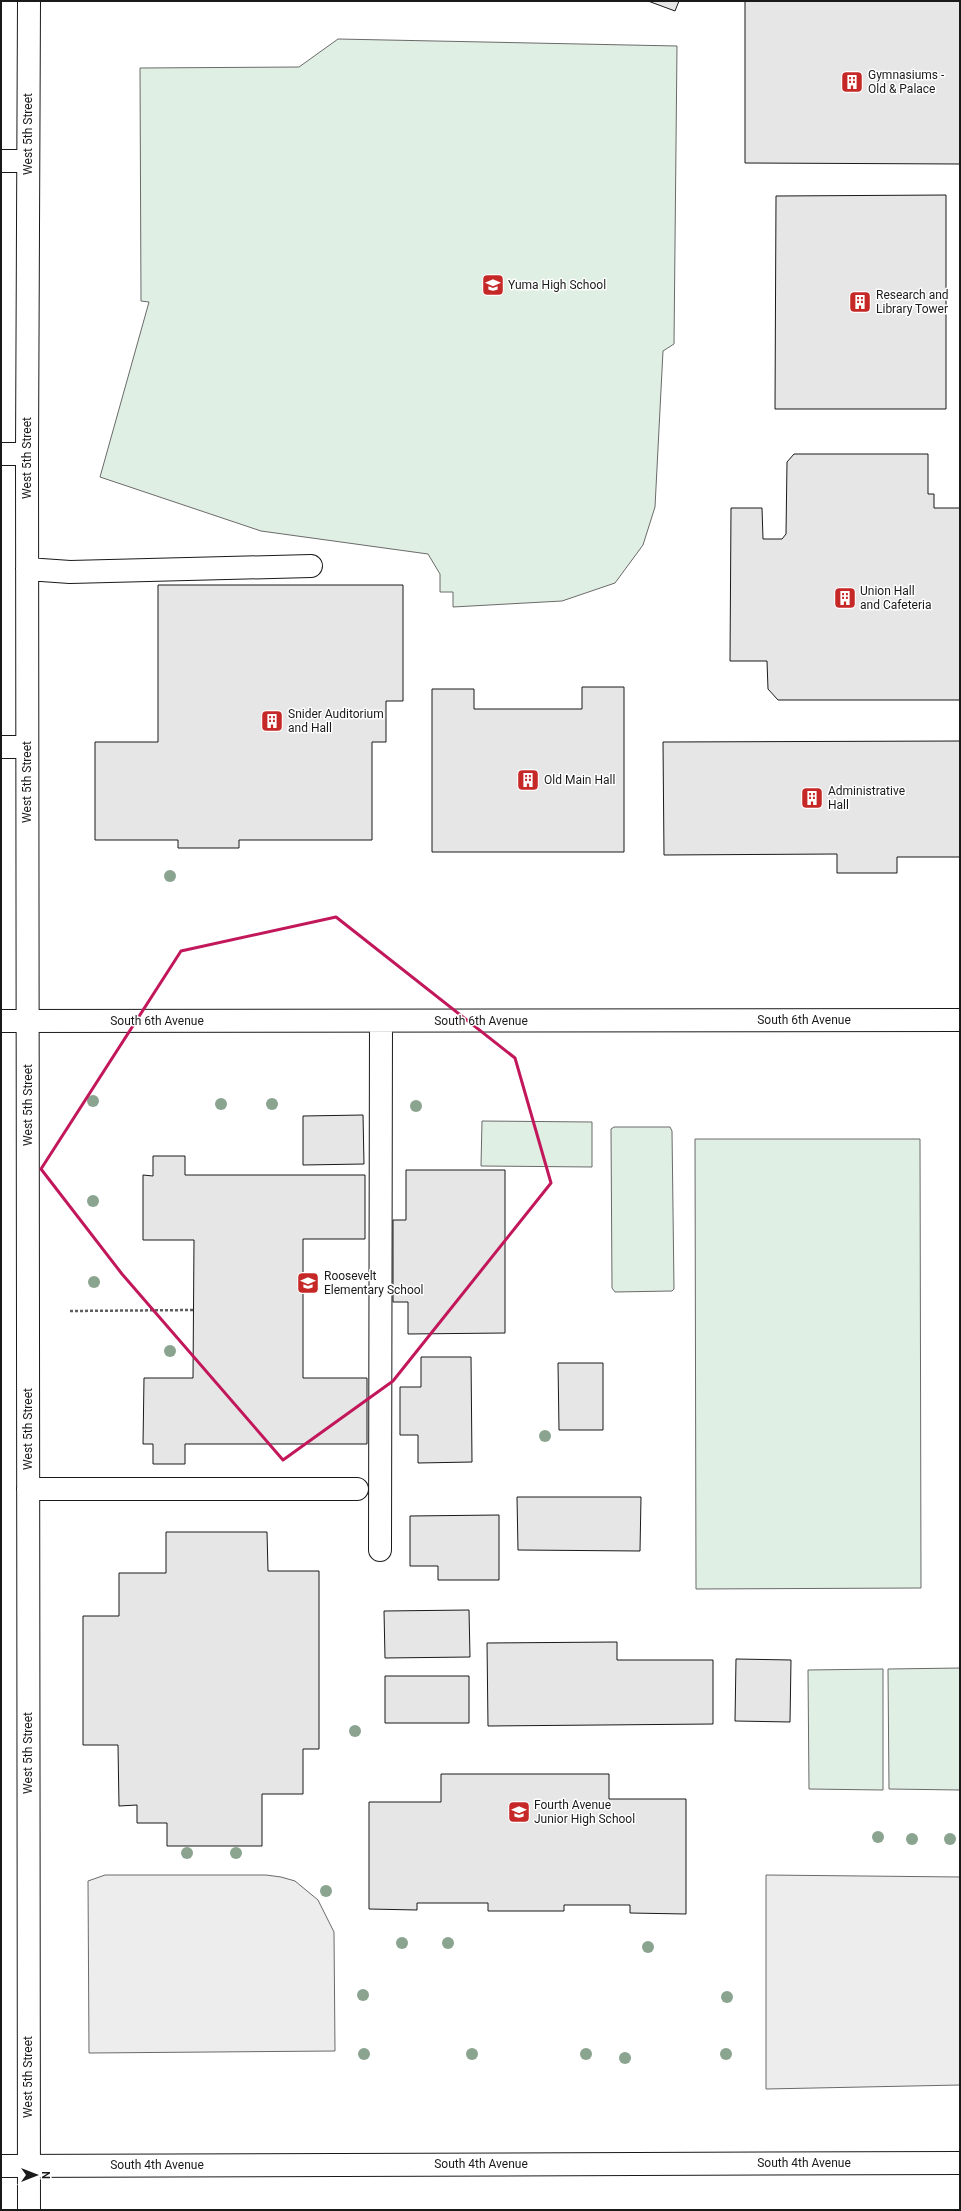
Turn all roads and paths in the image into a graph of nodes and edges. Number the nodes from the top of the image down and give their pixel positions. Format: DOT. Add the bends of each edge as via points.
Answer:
graph roads {
  1 [pos="29,1"];
  2 [pos="1,161"];
  3 [pos="28,162"];
  4 [pos="1,454"];
  5 [pos="27,454"];
  6 [pos="311,566"];
  7 [pos="27,569"];
  8 [pos="1,747"];
  9 [pos="27,747"];
  10 [pos="960,1020"];
  11 [pos="1,1021"];
  12 [pos="28,1021"];
  13 [pos="381,1021"];
  14 [pos="194,1310"];
  15 [pos="70,1311"];
  16 [pos="28,1489"];
  17 [pos="357,1489"];
  18 [pos="380,1550"];
  19 [pos="960,2163"];
  20 [pos="1,2166"];
  21 [pos="28,2166"];
  22 [pos="29,2210"];
  1 -- 3 [label="street, West 5th Street"];
  2 -- 3 [label="street"];
  3 -- 5 [label="street, West 5th Street"];
  4 -- 5 [label="street"];
  5 -- 7 [label="street, West 5th Street"];
  6 -- 7 [label="street" via="70,572"];
  7 -- 9 [label="street, West 5th Street"];
  8 -- 9 [label="street"];
  9 -- 12 [label="street, West 5th Street"];
  10 -- 13 [label="street, South 6th Avenue"];
  11 -- 12 [label="street, South 6th Avenue"];
  12 -- 13 [label="street, South 6th Avenue"];
  12 -- 16 [label="street, West 5th Street"];
  13 -- 18 [label="street"];
  14 -- 15 [label="path"];
  16 -- 17 [label="street"];
  16 -- 21 [label="street, West 5th Street"];
  19 -- 21 [label="street, South 4th Avenue"];
  20 -- 21 [label="street, South 4th Avenue"];
  21 -- 22 [label="street, West 5th Street"];
}
